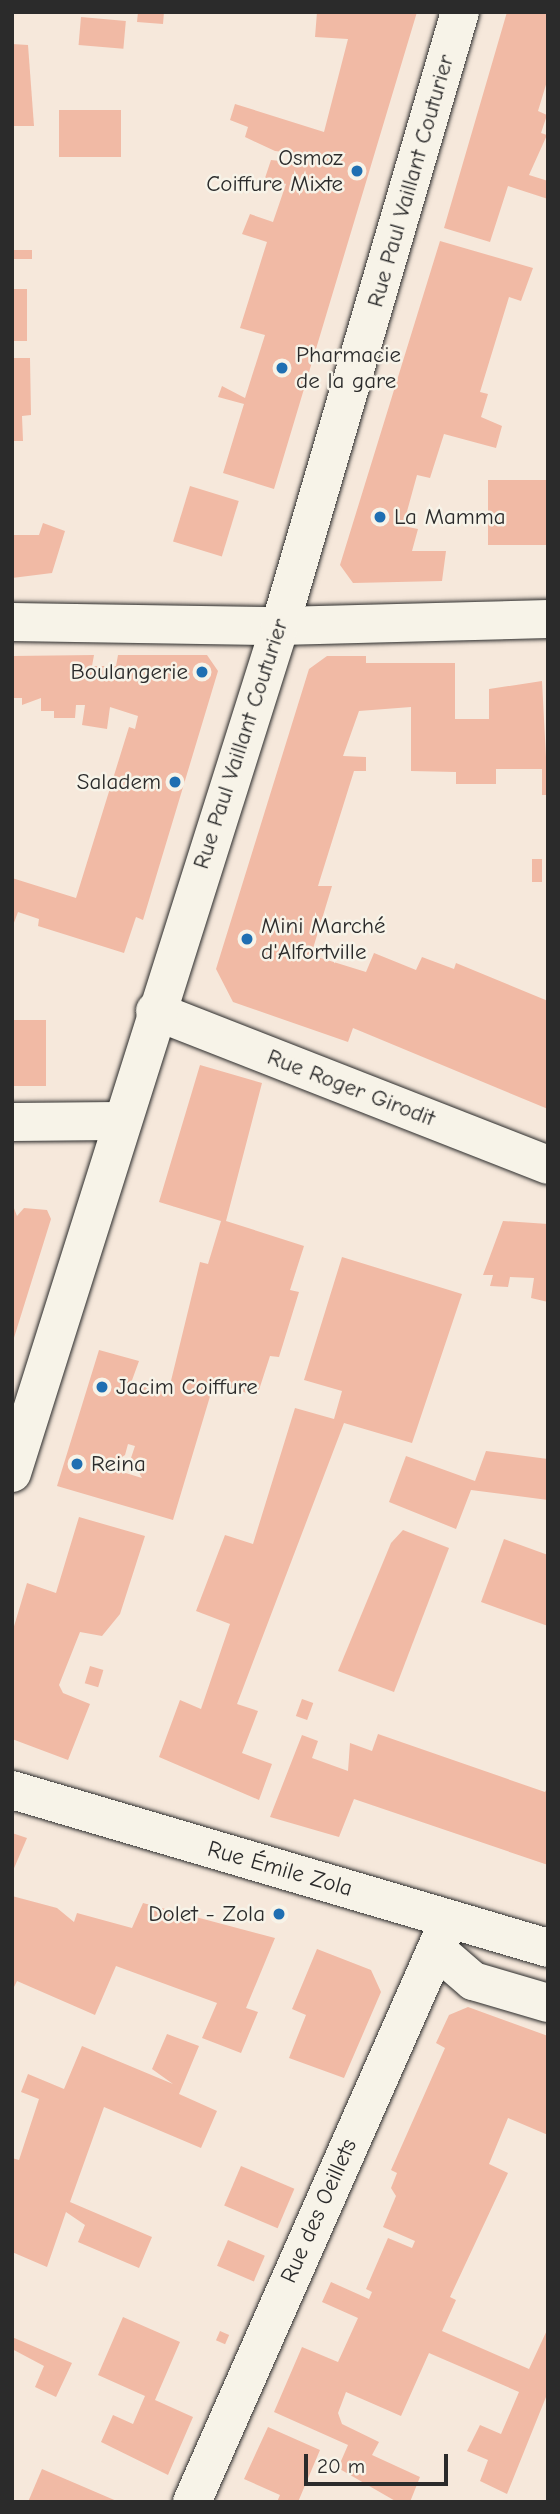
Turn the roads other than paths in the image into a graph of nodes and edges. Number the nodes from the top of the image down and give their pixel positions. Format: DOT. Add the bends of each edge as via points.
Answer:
graph roads {
  1 [pos="460,12"];
  2 [pos="548,619"];
  3 [pos="12,622"];
  4 [pos="280,626"];
  5 [pos="155,1011"];
  6 [pos="118,1121"];
  7 [pos="12,1122"];
  8 [pos="548,1165"];
  9 [pos="12,1473"];
  10 [pos="12,1790"];
  11 [pos="443,1936"];
  12 [pos="548,1948"];
  13 [pos="548,2003"];
  14 [pos="191,2502"];
  1 -- 4 [label="street, Rue Paul Vaillant Couturier"];
  2 -- 4 [label="street"];
  3 -- 4 [label="street"];
  4 -- 5 [label="street, Rue Paul Vaillant Couturier"];
  5 -- 6 [label="street, Rue Paul Vaillant Couturier"];
  5 -- 8 [label="street, Rue Roger Girodit"];
  6 -- 7 [label="street"];
  6 -- 9 [label="street, Rue Paul Vaillant Couturier"];
  10 -- 11 [label="street, Rue Émile Zola"];
  11 -- 12 [label="street, Rue Émile Zola"];
  11 -- 13 [label="street, Rue Émile Zola" via="473,1981"];
  11 -- 14 [label="street, Rue des Oeillets"];
}
